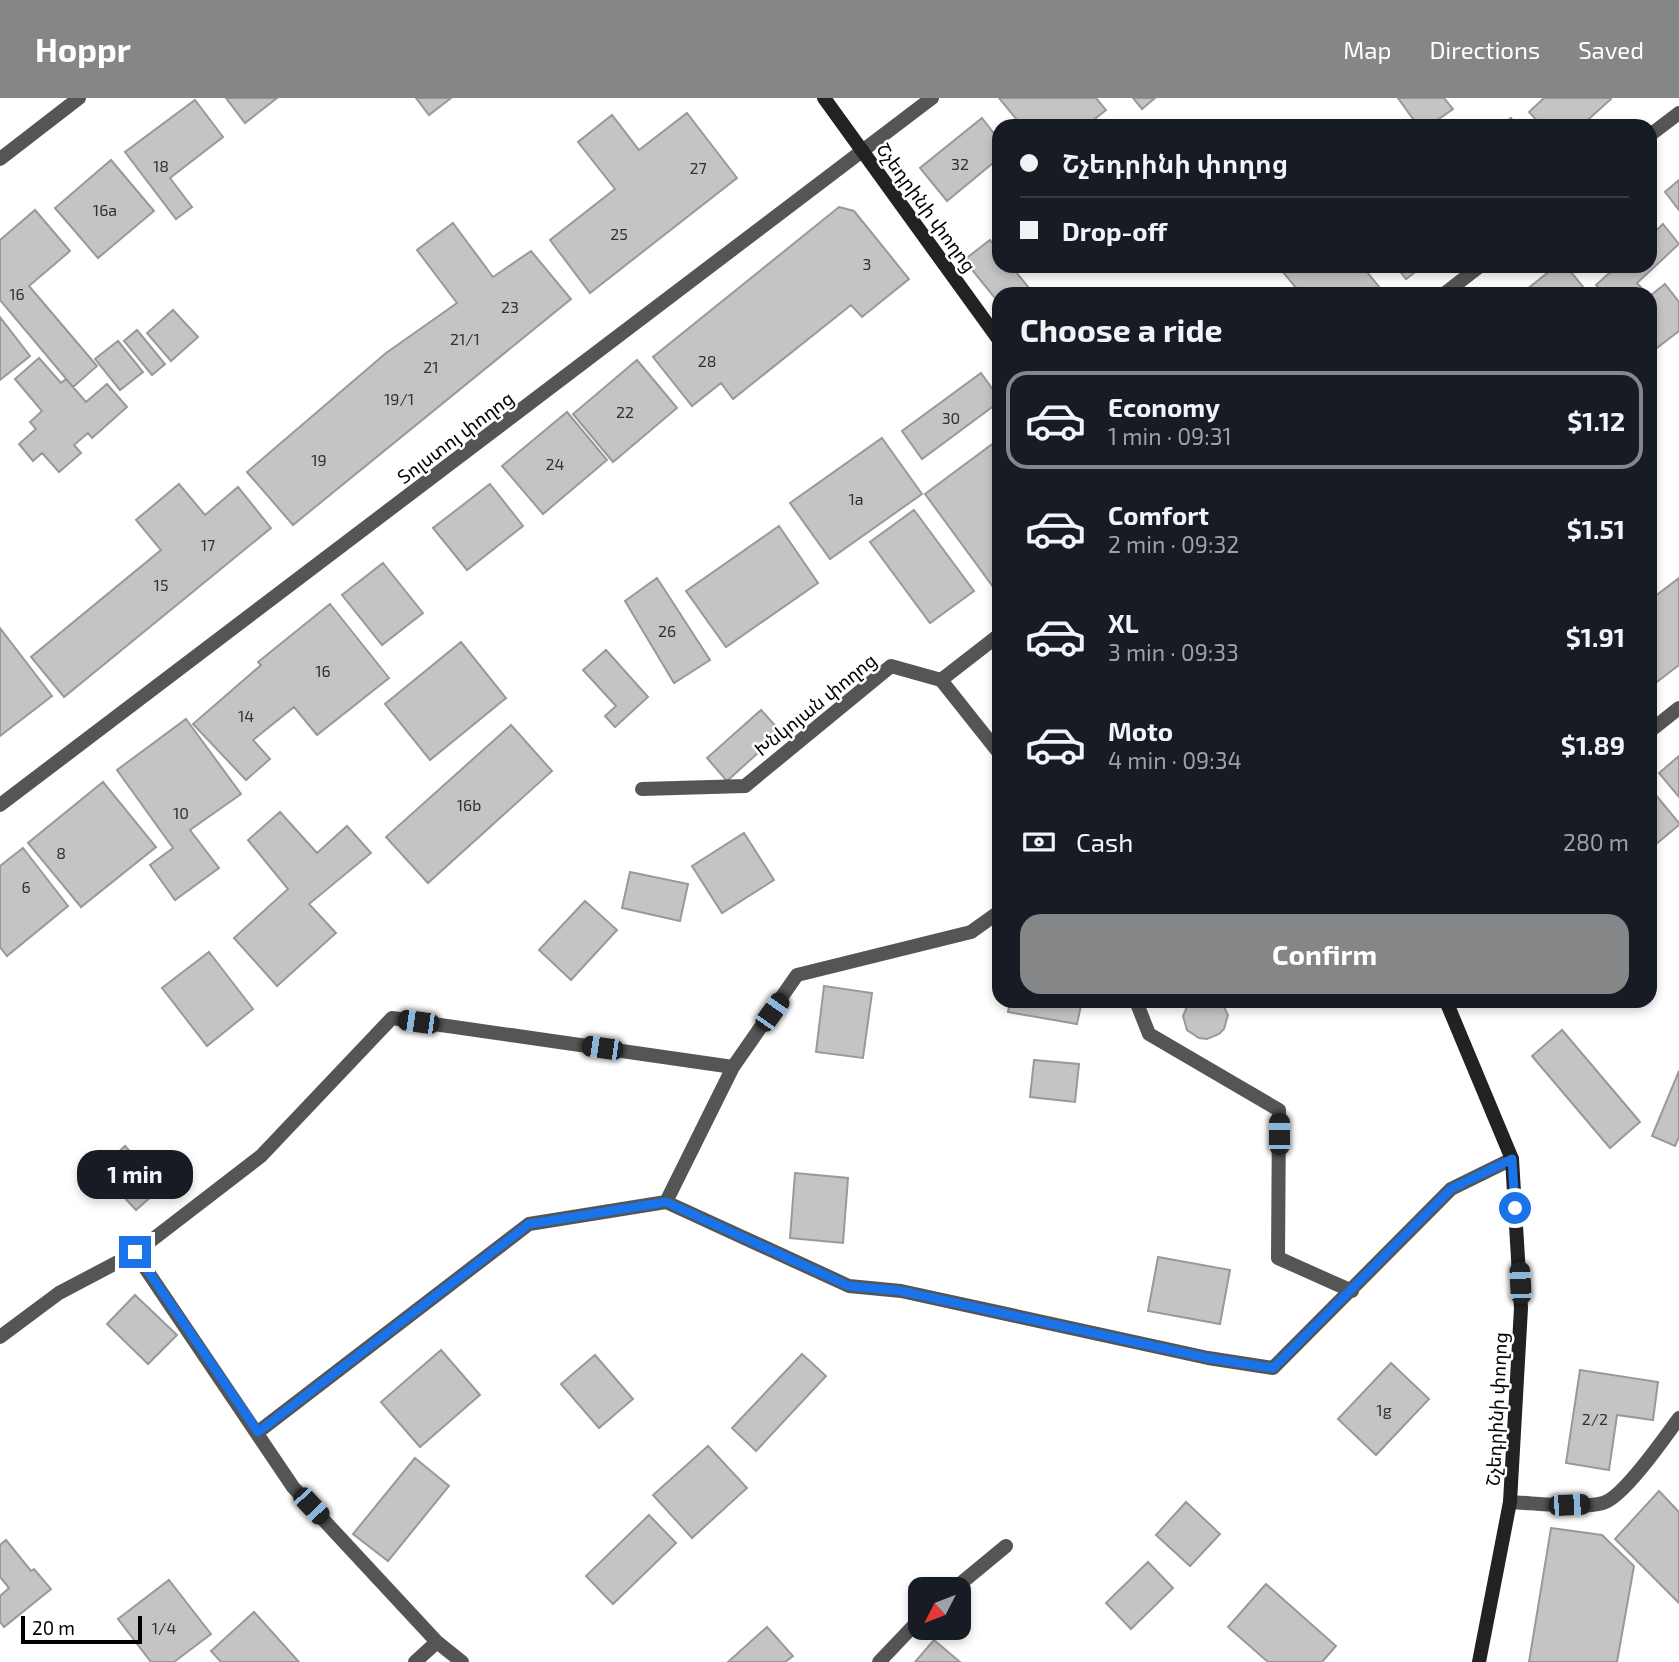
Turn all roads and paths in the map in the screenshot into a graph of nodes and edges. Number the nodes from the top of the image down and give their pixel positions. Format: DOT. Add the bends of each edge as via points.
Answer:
graph roads {
  1 [pos="79,98"];
  2 [pos="824,98"];
  3 [pos="932,98"];
  4 [pos="1679,113"];
  5 [pos="1657,130"];
  6 [pos="863,152"];
  7 [pos="0,159"];
  8 [pos="1471,273"];
  9 [pos="1453,287"];
  10 [pos="992,330"];
  11 [pos="992,640"];
  12 [pos="941,680"];
  13 [pos="1679,708"];
  14 [pos="1657,725"];
  15 [pos="992,745"];
  16 [pos="642,789"];
  17 [pos="0,805"];
  18 [pos="992,917"];
  19 [pos="1139,1008"];
  20 [pos="1449,1008"];
  21 [pos="733,1067"];
  22 [pos="1512,1159"];
  23 [pos="666,1202"];
  24 [pos="135,1252"];
  25 [pos="1352,1291"];
  26 [pos="0,1337"];
  27 [pos="1679,1418"];
  28 [pos="258,1432"];
  29 [pos="1510,1502"];
  30 [pos="1006,1546"];
  31 [pos="969,1577"];
  32 [pos="908,1632"];
  33 [pos="437,1642"];
  34 [pos="415,1662"];
  35 [pos="462,1662"];
  36 [pos="879,1662"];
  37 [pos="1479,1662"];
  1 -- 7 [label="street"];
  2 -- 6 [label="street, Շչեդրինի փողոց"];
  3 -- 6 [label="street, Տոլստոյ փողոց"];
  4 -- 5 [label="street"];
  6 -- 10 [label="street, Շչեդրինի փողոց"];
  6 -- 17 [label="street, Տոլստոյ փողոց"];
  8 -- 9 [label="street"];
  11 -- 12 [label="street"];
  12 -- 15 [label="street"];
  12 -- 16 [label="street, Խնկոյան փողոց" via="891,666 744,786"];
  13 -- 14 [label="street"];
  18 -- 21 [label="street" via="971,932 797,975"];
  19 -- 25 [label="street" via="1149,1034 1279,1110 1278,1258"];
  20 -- 22 [label="street, Շչեդրինի փողոց"];
  21 -- 23 [label="street"];
  21 -- 24 [label="street" via="392,1018 261,1156"];
  22 -- 25 [label="street" via="1451,1189"];
  22 -- 29 [label="street, Շչեդրինի փողոց" via="1521,1308"];
  23 -- 25 [label="street" via="849,1286 901,1291 1273,1368"];
  23 -- 28 [label="street" via="529,1224"];
  24 -- 26 [label="street" via="59,1293"];
  24 -- 28 [label="street"];
  27 -- 29 [label="street" via="1636,1476 1605,1503"];
  28 -- 33 [label="street" via="293,1487"];
  29 -- 37 [label="street, Շչեդրինի փողոց"];
  30 -- 31 [label="street"];
  32 -- 36 [label="street"];
  33 -- 34 [label="street"];
  33 -- 35 [label="street"];
}
